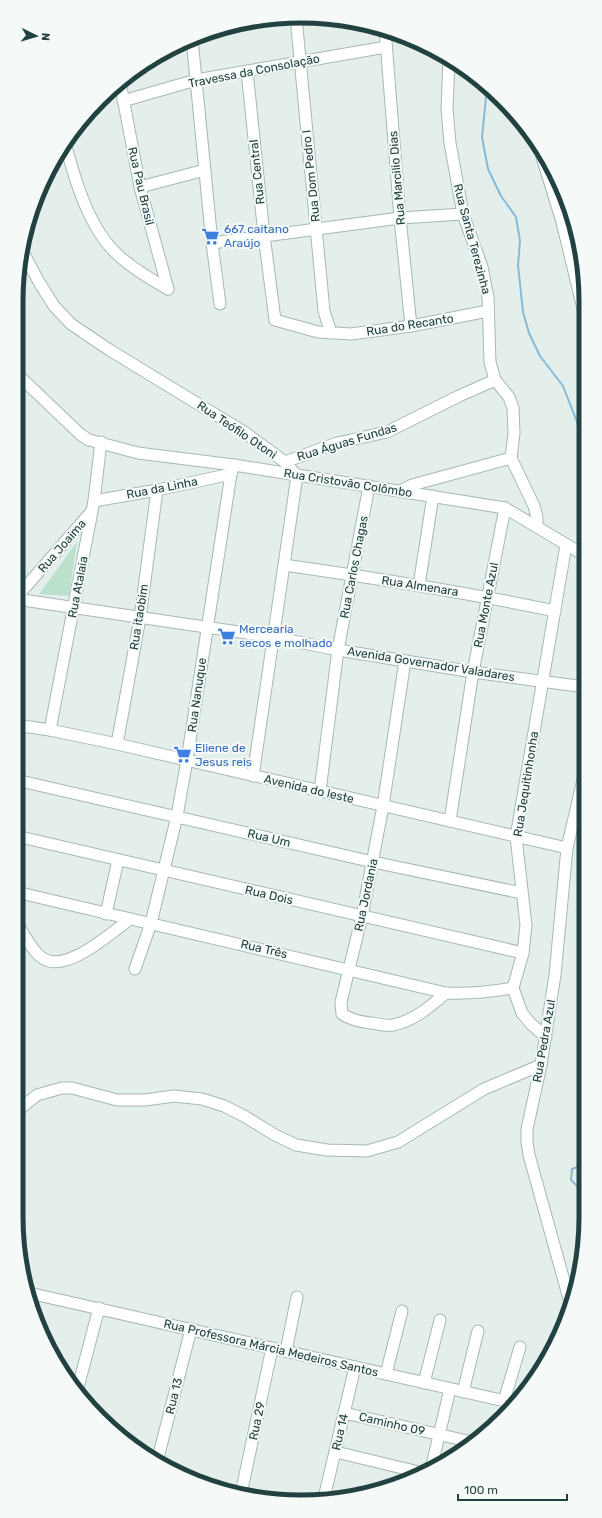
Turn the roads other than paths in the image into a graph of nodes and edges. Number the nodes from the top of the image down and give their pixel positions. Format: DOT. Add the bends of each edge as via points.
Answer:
graph roads {
  1 [pos="297,23"];
  2 [pos="385,36"];
  3 [pos="193,45"];
  4 [pos="386,47"];
  5 [pos="300,62"];
  6 [pos="449,66"];
  7 [pos="247,71"];
  8 [pos="196,80"];
  9 [pos="121,89"];
  10 [pos="123,102"];
  11 [pos="67,151"];
  12 [pos="206,170"];
  13 [pos="546,170"];
  14 [pos="140,187"];
  15 [pos="463,214"];
  16 [pos="400,218"];
  17 [pos="317,228"];
  18 [pos="264,235"];
  19 [pos="212,243"];
  20 [pos="26,258"];
  21 [pos="578,290"];
  22 [pos="220,304"];
  23 [pos="488,311"];
  24 [pos="274,320"];
  25 [pos="411,326"];
  26 [pos="331,333"];
  27 [pos="23,380"];
  28 [pos="495,380"];
  29 [pos="101,442"];
  30 [pos="511,458"];
  31 [pos="285,462"];
  32 [pos="232,469"];
  33 [pos="297,476"];
  34 [pos="369,486"];
  35 [pos="157,490"];
  36 [pos="400,491"];
  37 [pos="433,496"];
  38 [pos="93,506"];
  39 [pos="504,508"];
  40 [pos="537,527"];
  41 [pos="566,545"];
  42 [pos="579,552"];
  43 [pos="284,565"];
  44 [pos="352,575"];
  45 [pos="419,585"];
  46 [pos="23,590"];
  47 [pos="487,597"];
  48 [pos="23,599"];
  49 [pos="74,608"];
  50 [pos="555,611"];
  51 [pos="140,618"];
  52 [pos="207,626"];
  53 [pos="273,637"];
  54 [pos="338,650"];
  55 [pos="405,661"];
  56 [pos="473,672"];
  57 [pos="542,681"];
  58 [pos="579,686"];
  59 [pos="23,726"];
  60 [pos="50,730"];
  61 [pos="117,744"];
  62 [pos="187,760"];
  63 [pos="253,776"];
  64 [pos="23,782"];
  65 [pos="320,791"];
  66 [pos="579,797"];
  67 [pos="383,806"];
  68 [pos="177,816"];
  69 [pos="450,821"];
  70 [pos="516,836"];
  71 [pos="23,838"];
  72 [pos="567,848"];
  73 [pos="118,860"];
  74 [pos="373,862"];
  75 [pos="164,871"];
  76 [pos="522,893"];
  77 [pos="23,894"];
  78 [pos="106,914"];
  79 [pos="362,916"];
  80 [pos="130,919"];
  81 [pos="151,923"];
  82 [pos="23,934"];
  83 [pos="523,953"];
  84 [pos="135,969"];
  85 [pos="350,969"];
  86 [pos="513,988"];
  87 [pos="446,993"];
  88 [pos="546,1037"];
  89 [pos="541,1065"];
  90 [pos="23,1106"];
  91 [pos="33,1293"];
  92 [pos="568,1295"];
  93 [pos="297,1297"];
  94 [pos="99,1308"];
  95 [pos="402,1311"];
  96 [pos="440,1320"];
  97 [pos="191,1329"];
  98 [pos="478,1331"];
  99 [pos="272,1348"];
  100 [pos="520,1348"];
  101 [pos="286,1351"];
  102 [pos="356,1367"];
  103 [pos="386,1374"];
  104 [pos="424,1383"];
  105 [pos="79,1384"];
  106 [pos="450,1389"];
  107 [pos="463,1392"];
  108 [pos="509,1401"];
  109 [pos="509,1402"];
  110 [pos="344,1413"];
  111 [pos="440,1434"];
  112 [pos="466,1441"];
  113 [pos="336,1452"];
  114 [pos="159,1456"];
  115 [pos="433,1462"];
  116 [pos="414,1471"];
  117 [pos="242,1489"];
  118 [pos="329,1493"];
  1 -- 5 [label="street, Rua Dom Pedro I"];
  2 -- 4 [label="street, Rua Marcilio Dias"];
  3 -- 8 [label="street"];
  4 -- 5 [label="street, Travessa da Consolação"];
  4 -- 16 [label="street, Rua Marcilio Dias"];
  5 -- 7 [label="street, Travessa da Consolação"];
  5 -- 17 [label="street, Rua Dom Pedro I"];
  6 -- 15 [label="street, Rua Santa Terezinha" via="448,128"];
  7 -- 8 [label="street, Travessa da Consolação"];
  7 -- 18 [label="street, Rua Central"];
  8 -- 10 [label="street, Travessa da Consolação"];
  8 -- 12 [label="street"];
  9 -- 10 [label="street, Rua Pau Brasil"];
  10 -- 14 [label="street, Rua Pau Brasil"];
  11 -- 14 [label="street, Rua Pau Brasil" via="81,197 92,221 105,240 116,254 136,270 168,289"];
  12 -- 14 [label="street"];
  12 -- 19 [label="street"];
  13 -- 21 [label="street"];
  15 -- 16 [label="street"];
  15 -- 23 [label="street, Rua Santa Terezinha" via="482,267"];
  16 -- 17 [label="street"];
  16 -- 25 [label="street, Rua Marcilio Dias"];
  17 -- 18 [label="street"];
  17 -- 26 [label="street, Rua Dom Pedro I" via="324,311"];
  18 -- 19 [label="street"];
  18 -- 24 [label="street, Rua Central"];
  19 -- 22 [label="street"];
  20 -- 31 [label="street, Rua Teófilo Otoni" via="54,306 71,324 244,432"];
  23 -- 25 [label="street, Rua do Recanto"];
  23 -- 28 [label="street, Rua Santa Terezinha" via="490,362"];
  24 -- 26 [label="street, Rua do Recanto"];
  25 -- 26 [label="street, Rua do Recanto" via="351,334"];
  27 -- 29 [label="street, Rua Cristovão Colômbo" via="81,435 89,440"];
  28 -- 30 [label="street, Rua Santa Terezinha" via="509,397 513,408"];
  28 -- 31 [label="street, Rua Águas Fundas" via="387,432 337,442"];
  29 -- 32 [label="street, Rua Cristovão Colômbo" via="138,453"];
  29 -- 38 [label="street, Rua Atalaia"];
  30 -- 36 [label="street"];
  30 -- 40 [label="street" via="534,506"];
  31 -- 33 [label="street, Rua Teófilo Otoni"];
  32 -- 33 [label="street, Rua Cristovão Colômbo"];
  32 -- 35 [label="street, Rua da Linha"];
  32 -- 52 [label="street, Rua Nanuque"];
  33 -- 34 [label="street, Rua Cristovão Colômbo"];
  33 -- 43 [label="street"];
  34 -- 36 [label="street, Rua Cristovão Colômbo"];
  34 -- 44 [label="street, Rua Carlos Chagas"];
  35 -- 38 [label="street, Rua da Linha"];
  35 -- 51 [label="street, Rua itaobim"];
  36 -- 37 [label="street, Rua Cristovão Colômbo"];
  37 -- 39 [label="street, Rua Cristovão Colômbo"];
  37 -- 45 [label="street"];
  38 -- 46 [label="street, Rua Joaima"];
  38 -- 49 [label="street, Rua Atalaia"];
  39 -- 40 [label="street, Rua Cristovão Colômbo"];
  39 -- 47 [label="street, Rua Monte Azul"];
  40 -- 41 [label="street, Rua Cristovão Colômbo"];
  41 -- 42 [label="street, Rua Cristovão Colômbo"];
  41 -- 50 [label="street, Rua Jequitinhonha"];
  43 -- 44 [label="street, Rua Almenara"];
  43 -- 53 [label="street"];
  44 -- 45 [label="street, Rua Almenara"];
  44 -- 54 [label="street, Rua Carlos Chagas"];
  45 -- 47 [label="street, Rua Almenara"];
  47 -- 50 [label="street, Rua Almenara"];
  47 -- 56 [label="street, Rua Monte Azul"];
  48 -- 49 [label="street, Avenida Governador Valadares"];
  49 -- 51 [label="street, Avenida Governador Valadares"];
  49 -- 60 [label="street, Rua Atalaia"];
  50 -- 57 [label="street, Rua Jequitinhonha"];
  51 -- 52 [label="street, Avenida Governador Valadares"];
  51 -- 61 [label="street, Rua itaobim"];
  52 -- 53 [label="street, Avenida Governador Valadares"];
  52 -- 62 [label="street, Rua Nanuque"];
  53 -- 54 [label="street, Avenida Governador Valadares"];
  53 -- 63 [label="street"];
  54 -- 55 [label="street, Avenida Governador Valadares"];
  54 -- 65 [label="street, Rua Carlos Chagas"];
  55 -- 56 [label="street, Avenida Governador Valadares"];
  55 -- 67 [label="street, Rua Jordania"];
  56 -- 57 [label="street, Avenida Governador Valadares"];
  56 -- 69 [label="street, Rua Monte Azul"];
  57 -- 58 [label="street, Avenida Governador Valadares"];
  57 -- 70 [label="street, Rua Jequitinhonha"];
  59 -- 60 [label="street, Avenida do leste"];
  60 -- 61 [label="street, Avenida do leste"];
  61 -- 62 [label="street, Avenida do leste"];
  62 -- 63 [label="street, Avenida do leste"];
  62 -- 68 [label="street, Rua Nanuque"];
  63 -- 65 [label="street, Avenida do leste"];
  64 -- 68 [label="street, Rua Um"];
  65 -- 67 [label="street, Avenida do leste"];
  66 -- 72 [label="street, Rua Pedra Azul"];
  67 -- 69 [label="street, Avenida do leste"];
  67 -- 74 [label="street, Rua Jordania"];
  68 -- 74 [label="street, Rua Um"];
  68 -- 75 [label="street, Rua Nanuque"];
  69 -- 70 [label="street, Avenida do leste"];
  70 -- 72 [label="street, Avenida do leste"];
  70 -- 76 [label="street, Rua Jequitinhonha"];
  71 -- 73 [label="street, Rua Dois"];
  72 -- 88 [label="street, Rua Pedra Azul" via="555,975"];
  73 -- 75 [label="street, Rua Dois"];
  73 -- 78 [label="street"];
  74 -- 76 [label="street, Rua Um"];
  74 -- 79 [label="street, Rua Jordania"];
  75 -- 79 [label="street, Rua Dois"];
  75 -- 81 [label="street, Rua Nanuque"];
  76 -- 83 [label="street, Rua Jequitinhonha" via="526,925"];
  77 -- 78 [label="street, Rua Três"];
  78 -- 80 [label="street, Rua Três"];
  79 -- 83 [label="street, Rua Dois"];
  79 -- 85 [label="street, Rua Jordania"];
  80 -- 81 [label="street, Rua Três"];
  80 -- 82 [label="street" via="83,953 54,962 49,962 34,952"];
  81 -- 84 [label="street, Rua Nanuque"];
  81 -- 85 [label="street, Rua Três"];
  83 -- 86 [label="street, Rua Jequitinhonha"];
  85 -- 87 [label="street, Rua Três"];
  85 -- 87 [label="street, Rua Jordania" via="340,1009 342,1014 358,1021 386,1025 404,1021 426,1010"];
  86 -- 87 [label="street, Rua Três" via="466,994"];
  86 -- 88 [label="street" via="522,1013"];
  88 -- 89 [label="street, Rua Pedra Azul"];
  89 -- 90 [label="street" via="484,1089 398,1142 367,1151 327,1150 296,1145 224,1106 202,1099 174,1096 117,1100 72,1088 62,1088 37,1095"];
  89 -- 92 [label="street, Rua Pedra Azul" via="529,1116 527,1142"];
  91 -- 94 [label="street, Rua Professora Márcia Medeiros Santos"];
  93 -- 101 [label="street"];
  94 -- 97 [label="street, Rua Professora Márcia Medeiros Santos"];
  94 -- 105 [label="street"];
  95 -- 103 [label="street"];
  96 -- 104 [label="street"];
  97 -- 99 [label="street, Rua Professora Márcia Medeiros Santos"];
  97 -- 114 [label="street, Rua 13"];
  98 -- 107 [label="street"];
  99 -- 101 [label="street, Rua Professora Márcia Medeiros Santos"];
  99 -- 117 [label="street, Rua 29"];
  100 -- 108 [label="street"];
  101 -- 102 [label="street, Rua Professora Márcia Medeiros Santos"];
  102 -- 103 [label="street, Rua Professora Márcia Medeiros Santos"];
  102 -- 110 [label="street, Rua 14"];
  103 -- 104 [label="street, Rua Professora Márcia Medeiros Santos"];
  104 -- 106 [label="street, Rua Professora Márcia Medeiros Santos"];
  106 -- 107 [label="street, Rua Professora Márcia Medeiros Santos"];
  106 -- 111 [label="street"];
  107 -- 109 [label="street, Rua Professora Márcia Medeiros Santos"];
  110 -- 111 [label="street, Caminho 09"];
  110 -- 113 [label="street, Rua 14"];
  111 -- 112 [label="street, Caminho 09"];
  111 -- 115 [label="street"];
  113 -- 116 [label="street"];
  113 -- 118 [label="street, Rua 14"];
}
